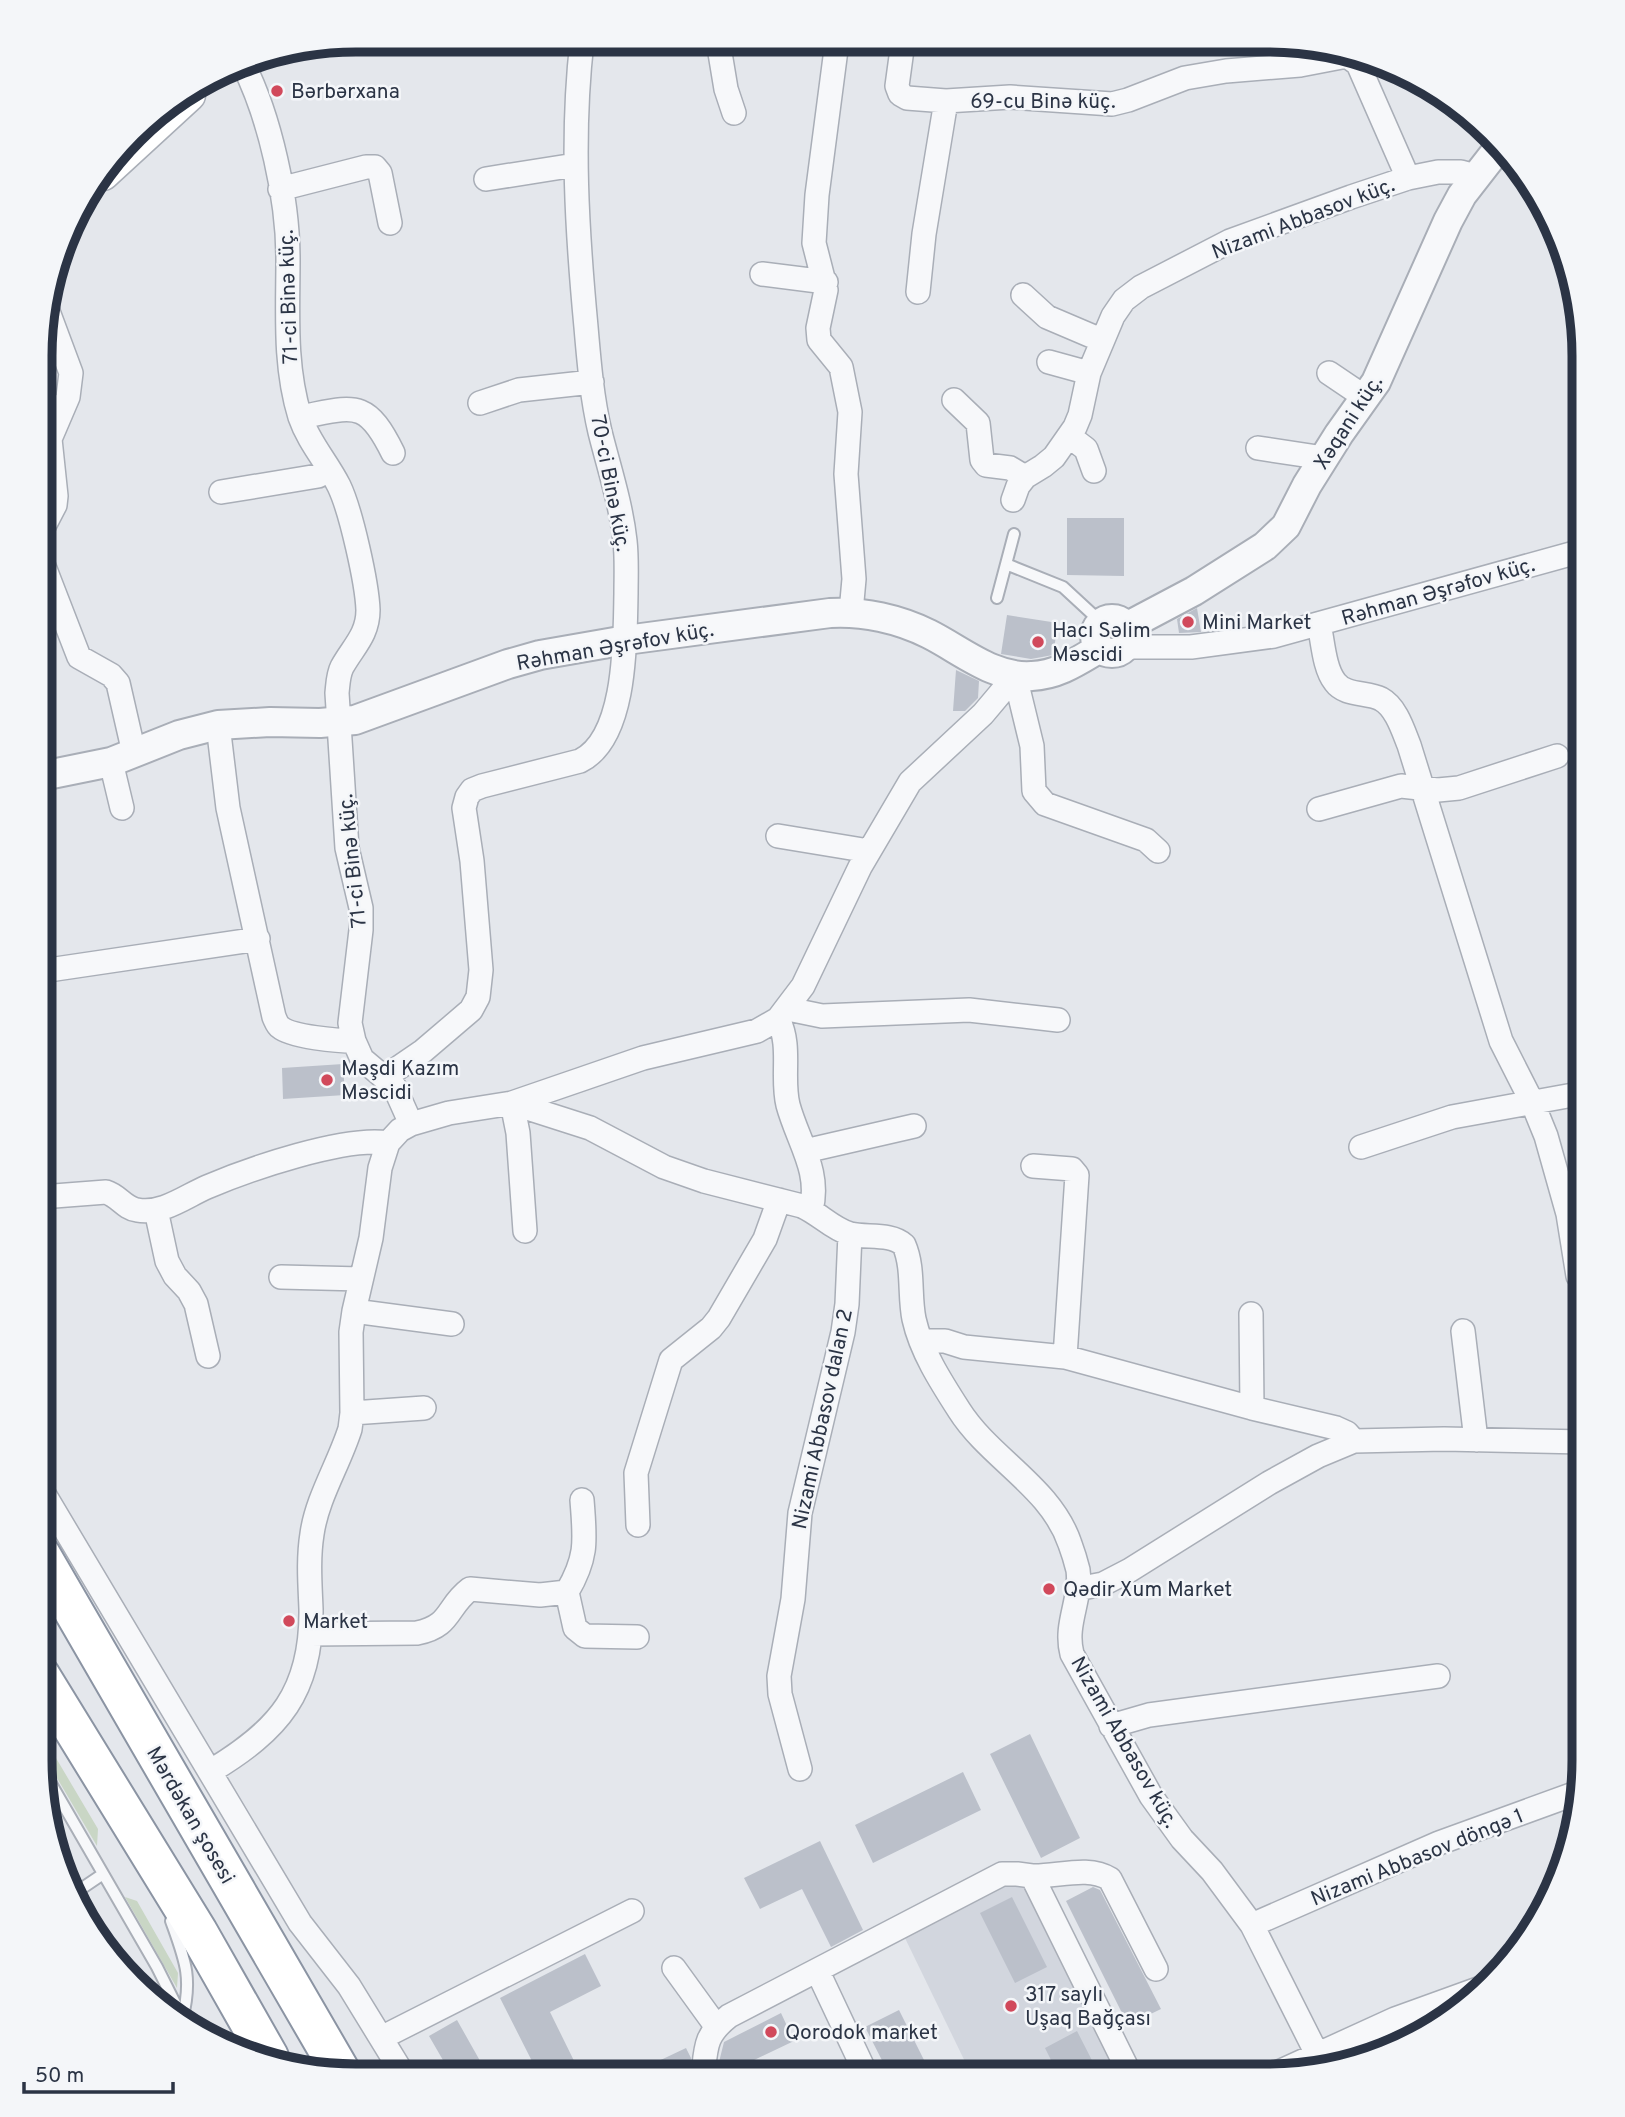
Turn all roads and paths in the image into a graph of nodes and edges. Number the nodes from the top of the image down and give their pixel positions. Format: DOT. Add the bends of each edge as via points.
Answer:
graph roads {
  1 [pos="581,52"];
  2 [pos="720,52"];
  3 [pos="836,52"];
  4 [pos="902,52"];
  5 [pos="1297,54"];
  6 [pos="1359,67"];
  7 [pos="248,73"];
  8 [pos="946,101"];
  9 [pos="734,113"];
  10 [pos="1494,153"];
  11 [pos="575,165"];
  12 [pos="1476,176"];
  13 [pos="1408,178"];
  14 [pos="486,179"];
  15 [pos="280,189"];
  16 [pos="390,223"];
  17 [pos="762,274"];
  18 [pos="826,282"];
  19 [pos="918,292"];
  20 [pos="1023,295"];
  21 [pos="54,327"];
  22 [pos="1101,340"];
  23 [pos="1049,362"];
  24 [pos="1089,373"];
  25 [pos="1329,373"];
  26 [pos="592,382"];
  27 [pos="1366,398"];
  28 [pos="954,400"];
  29 [pos="480,403"];
  30 [pos="52,416"];
  31 [pos="300,417"];
  32 [pos="1069,436"];
  33 [pos="1258,448"];
  34 [pos="393,453"];
  35 [pos="1324,458"];
  36 [pos="52,465"];
  37 [pos="329,470"];
  38 [pos="1094,471"];
  39 [pos="1025,477"];
  40 [pos="222,492"];
  41 [pos="1013,500"];
  42 [pos="52,511"];
  43 [pos="1014,534"];
  44 [pos="1573,553"];
  45 [pos="1006,564"];
  46 [pos="52,587"];
  47 [pos="997,598"];
  48 [pos="851,612"];
  49 [pos="1319,624"];
  50 [pos="1113,636"];
  51 [pos="626,640"];
  52 [pos="1015,676"];
  53 [pos="338,722"];
  54 [pos="218,725"];
  55 [pos="1557,756"];
  56 [pos="123,757"];
  57 [pos="52,774"];
  58 [pos="1423,788"];
  59 [pos="122,808"];
  60 [pos="1319,809"];
  61 [pos="778,836"];
  62 [pos="1158,851"];
  63 [pos="869,852"];
  64 [pos="258,939"];
  65 [pos="52,970"];
  66 [pos="783,1014"];
  67 [pos="1058,1020"];
  68 [pos="354,1041"];
  69 [pos="385,1077"];
  70 [pos="1573,1095"];
  71 [pos="512,1103"];
  72 [pos="1533,1104"];
  73 [pos="411,1124"];
  74 [pos="915,1126"];
  75 [pos="388,1143"];
  76 [pos="1361,1147"];
  77 [pos="805,1151"];
  78 [pos="1033,1166"];
  79 [pos="52,1196"];
  80 [pos="779,1200"];
  81 [pos="156,1210"];
  82 [pos="811,1210"];
  83 [pos="525,1231"];
  84 [pos="850,1234"];
  85 [pos="1573,1245"];
  86 [pos="281,1277"];
  87 [pos="361,1279"];
  88 [pos="354,1311"];
  89 [pos="1251,1314"];
  90 [pos="452,1324"];
  91 [pos="1463,1331"];
  92 [pos="921,1341"];
  93 [pos="208,1356"];
  94 [pos="1065,1357"];
  95 [pos="424,1408"];
  96 [pos="1252,1408"];
  97 [pos="352,1413"];
  98 [pos="1476,1440"];
  99 [pos="1354,1441"];
  100 [pos="1573,1442"];
  101 [pos="582,1500"];
  102 [pos="52,1507"];
  103 [pos="638,1525"];
  104 [pos="52,1574"];
  105 [pos="1077,1589"];
  106 [pos="567,1592"];
  107 [pos="310,1634"];
  108 [pos="637,1637"];
  109 [pos="1438,1676"];
  110 [pos="52,1694"];
  111 [pos="1111,1726"];
  112 [pos="800,1769"];
  113 [pos="211,1771"];
  114 [pos="54,1789"];
  115 [pos="1570,1795"];
  116 [pos="144,1842"];
  117 [pos="103,1874"];
  118 [pos="1032,1876"];
  119 [pos="81,1889"];
  120 [pos="165,1903"];
  121 [pos="632,1911"];
  122 [pos="169,1915"];
  123 [pos="1252,1925"];
  124 [pos="674,1968"];
  125 [pos="1156,1969"];
  126 [pos="818,1972"];
  127 [pos="1463,1995"];
  128 [pos="174,2004"];
  129 [pos="185,2011"];
  130 [pos="716,2026"];
  131 [pos="381,2038"];
  132 [pos="265,2050"];
  133 [pos="1320,2059"];
  134 [pos="336,2064"];
  135 [pos="397,2064"];
  136 [pos="704,2064"];
  137 [pos="861,2064"];
  138 [pos="1125,2064"];
  1 -- 11 [label="street, 70-ci Binə küç."];
  2 -- 9 [label="street"];
  3 -- 18 [label="street" via="814,243"];
  4 -- 8 [label="street, 69-cu Binə küç." via="900,94"];
  5 -- 8 [label="street, 69-cu Binə küç." via="1185,78 1112,104 1010,97"];
  6 -- 13 [label="street, 69-cu Binə küç."];
  7 -- 15 [label="street, 71-ci Binə küç." via="264,115"];
  8 -- 19 [label="street"];
  10 -- 12 [label="street, Xəqani küç."];
  11 -- 14 [label="street"];
  11 -- 26 [label="street, 70-ci Binə küç."];
  12 -- 13 [label="street, Nizami Abbasov küç." via="1450,171"];
  12 -- 27 [label="street, Xəqani küç." via="1448,221"];
  13 -- 22 [label="street, Nizami Abbasov küç." via="1249,233 1141,287 1124,300"];
  15 -- 16 [label="street" via="375,167"];
  15 -- 31 [label="street, 71-ci Binə küç." via="288,256 287,357"];
  17 -- 18 [label="street"];
  18 -- 48 [label="street" via="819,340 841,367 850,412 846,474 854,579"];
  20 -- 22 [label="street" via="1046,317"];
  21 -- 30 [label="street" via="71,373 68,397"];
  22 -- 24 [label="street, Nizami Abbasov küç."];
  23 -- 24 [label="street"];
  24 -- 32 [label="street, Nizami Abbasov küç." via="1080,415"];
  25 -- 27 [label="street"];
  26 -- 29 [label="street" via="519,390"];
  26 -- 51 [label="street, 70-ci Binə küç." via="625,542"];
  27 -- 35 [label="street, Xəqani küç."];
  28 -- 39 [label="street" via="978,423 986,465 1010,468"];
  31 -- 34 [label="street" via="360,411 372,418"];
  31 -- 37 [label="street, 71-ci Binə küç."];
  32 -- 38 [label="street" via="1086,449"];
  32 -- 39 [label="street, Nizami Abbasov küç." via="1054,457"];
  33 -- 35 [label="street"];
  35 -- 50 [label="street, Xəqani küç." via="1275,539"];
  36 -- 42 [label="street" via="56,496"];
  37 -- 40 [label="street" via="318,476"];
  37 -- 53 [label="street, 71-ci Binə küç." via="340,487 351,523 368,610 366,629 339,678"];
  39 -- 41 [label="street, Nizami Abbasov küç."];
  43 -- 45 [label="lane"];
  44 -- 49 [label="street, Rəhman Əşrəfov küç."];
  45 -- 47 [label="lane"];
  45 -- 50 [label="lane" via="1063,587"];
  46 -- 56 [label="street" via="79,657 111,675 122,691 129,736"];
  48 -- 51 [label="street, Rəhman Əşrəfov küç."];
  48 -- 52 [label="street, Rəhman Əşrəfov küç." via="912,626"];
  49 -- 50 [label="street, Rəhman Əşrəfov küç." via="1227,644 1163,648"];
  49 -- 58 [label="street" via="1334,682 1387,704 1402,727"];
  50 -- 52 [label="street, Rəhman Əşrəfov küç." via="1054,673"];
  51 -- 53 [label="street, Rəhman Əşrəfov küç." via="508,664 376,713"];
  51 -- 69 [label="street, 70-ci Binə küç." via="614,712 591,756 482,786 467,797 464,808 481,970 478,997 471,1010"];
  52 -- 62 [label="street" via="1028,723 1037,798 1146,840"];
  52 -- 63 [label="street" via="983,714 911,782"];
  53 -- 54 [label="street, Rəhman Əşrəfov küç."];
  53 -- 68 [label="street, 71-ci Binə küç." via="347,848 361,908 351,1003"];
  54 -- 56 [label="street, Rəhman Əşrəfov küç."];
  54 -- 64 [label="street" via="228,808"];
  55 -- 58 [label="street" via="1459,788"];
  56 -- 57 [label="street, Rəhman Əşrəfov küç."];
  56 -- 59 [label="street"];
  58 -- 60 [label="street" via="1401,786"];
  58 -- 72 [label="street" via="1501,1041"];
  61 -- 63 [label="street"];
  63 -- 66 [label="street" via="811,972"];
  64 -- 65 [label="street"];
  64 -- 68 [label="street" via="280,1027"];
  66 -- 67 [label="street" via="969,1010"];
  66 -- 71 [label="street" via="757,1031 643,1058"];
  66 -- 77 [label="street" via="788,1105"];
  68 -- 69 [label="street, 71-ci Binə küç." via="362,1059"];
  69 -- 73 [label="street, 71-ci Binə küç." via="402,1100"];
  70 -- 72 [label="street"];
  71 -- 73 [label="street, Nizami Abbasov küç."];
  71 -- 80 [label="street, Nizami Abbasov küç." via="590,1128 664,1167"];
  71 -- 83 [label="street"];
  72 -- 76 [label="street" via="1452,1117"];
  72 -- 85 [label="street" via="1557,1170"];
  73 -- 75 [label="street"];
  74 -- 77 [label="street"];
  75 -- 81 [label="street" via="365,1141 290,1158 208,1186"];
  75 -- 87 [label="street"];
  77 -- 82 [label="street" via="815,1187"];
  78 -- 94 [label="street" via="1072,1169 1077,1175"];
  79 -- 81 [label="street" via="106,1192 136,1210"];
  80 -- 82 [label="street, Nizami Abbasov küç."];
  80 -- 103 [label="street" via="765,1239 719,1318 671,1360 636,1473"];
  81 -- 93 [label="street" via="167,1261 197,1304"];
  82 -- 84 [label="street, Nizami Abbasov küç." via="835,1229"];
  84 -- 92 [label="street, Nizami Abbasov küç." via="904,1245"];
  84 -- 112 [label="street, Nizami Abbasov dalan 2" via="843,1332 800,1513 793,1599 779,1675"];
  86 -- 87 [label="street"];
  87 -- 88 [label="street"];
  88 -- 90 [label="street"];
  88 -- 97 [label="street"];
  89 -- 96 [label="street"];
  91 -- 98 [label="street"];
  92 -- 94 [label="street"];
  92 -- 105 [label="street, Nizami Abbasov küç." via="976,1434 1043,1499 1065,1530 1078,1571"];
  94 -- 96 [label="street"];
  95 -- 97 [label="street"];
  96 -- 99 [label="street" via="1336,1428"];
  97 -- 107 [label="street" via="343,1452 312,1531"];
  98 -- 99 [label="street"];
  98 -- 100 [label="street"];
  99 -- 105 [label="street" via="1269,1483 1130,1570 1103,1584"];
  101 -- 106 [label="street" via="585,1547 580,1571"];
  102 -- 113 [label="street"];
  104 -- 134 [label="highway, Mərdəkan şosesi"];
  105 -- 111 [label="street, Nizami Abbasov küç." via="1068,1640"];
  106 -- 107 [label="street" via="540,1595 470,1589 433,1630"];
  106 -- 108 [label="street" via="575,1628 585,1636"];
  107 -- 113 [label="street" via="302,1677 284,1710 243,1751"];
  109 -- 111 [label="street" via="1149,1715"];
  110 -- 116 [label="highway"];
  111 -- 123 [label="street, Nizami Abbasov küç." via="1165,1816"];
  113 -- 131 [label="street" via="300,1923 349,1986"];
  114 -- 117 [label="lane"];
  115 -- 123 [label="street, Nizami Abbasov döngə 1" via="1439,1843"];
  116 -- 120 [label="lane"];
  116 -- 132 [label="highway"];
  117 -- 119 [label="lane"];
  117 -- 128 [label="lane"];
  118 -- 125 [label="street" via="1091,1872 1110,1879"];
  118 -- 126 [label="street" via="1002,1874"];
  118 -- 138 [label="street"];
  121 -- 131 [label="street"];
  122 -- 129 [label="lane" via="187,1964"];
  123 -- 133 [label="street, Nizami Abbasov küç."];
  124 -- 130 [label="street"];
  126 -- 130 [label="street"];
  126 -- 137 [label="street"];
  127 -- 133 [label="street" via="1395,2019"];
  130 -- 136 [label="street" via="706,2044"];
  131 -- 135 [label="street"];
}
